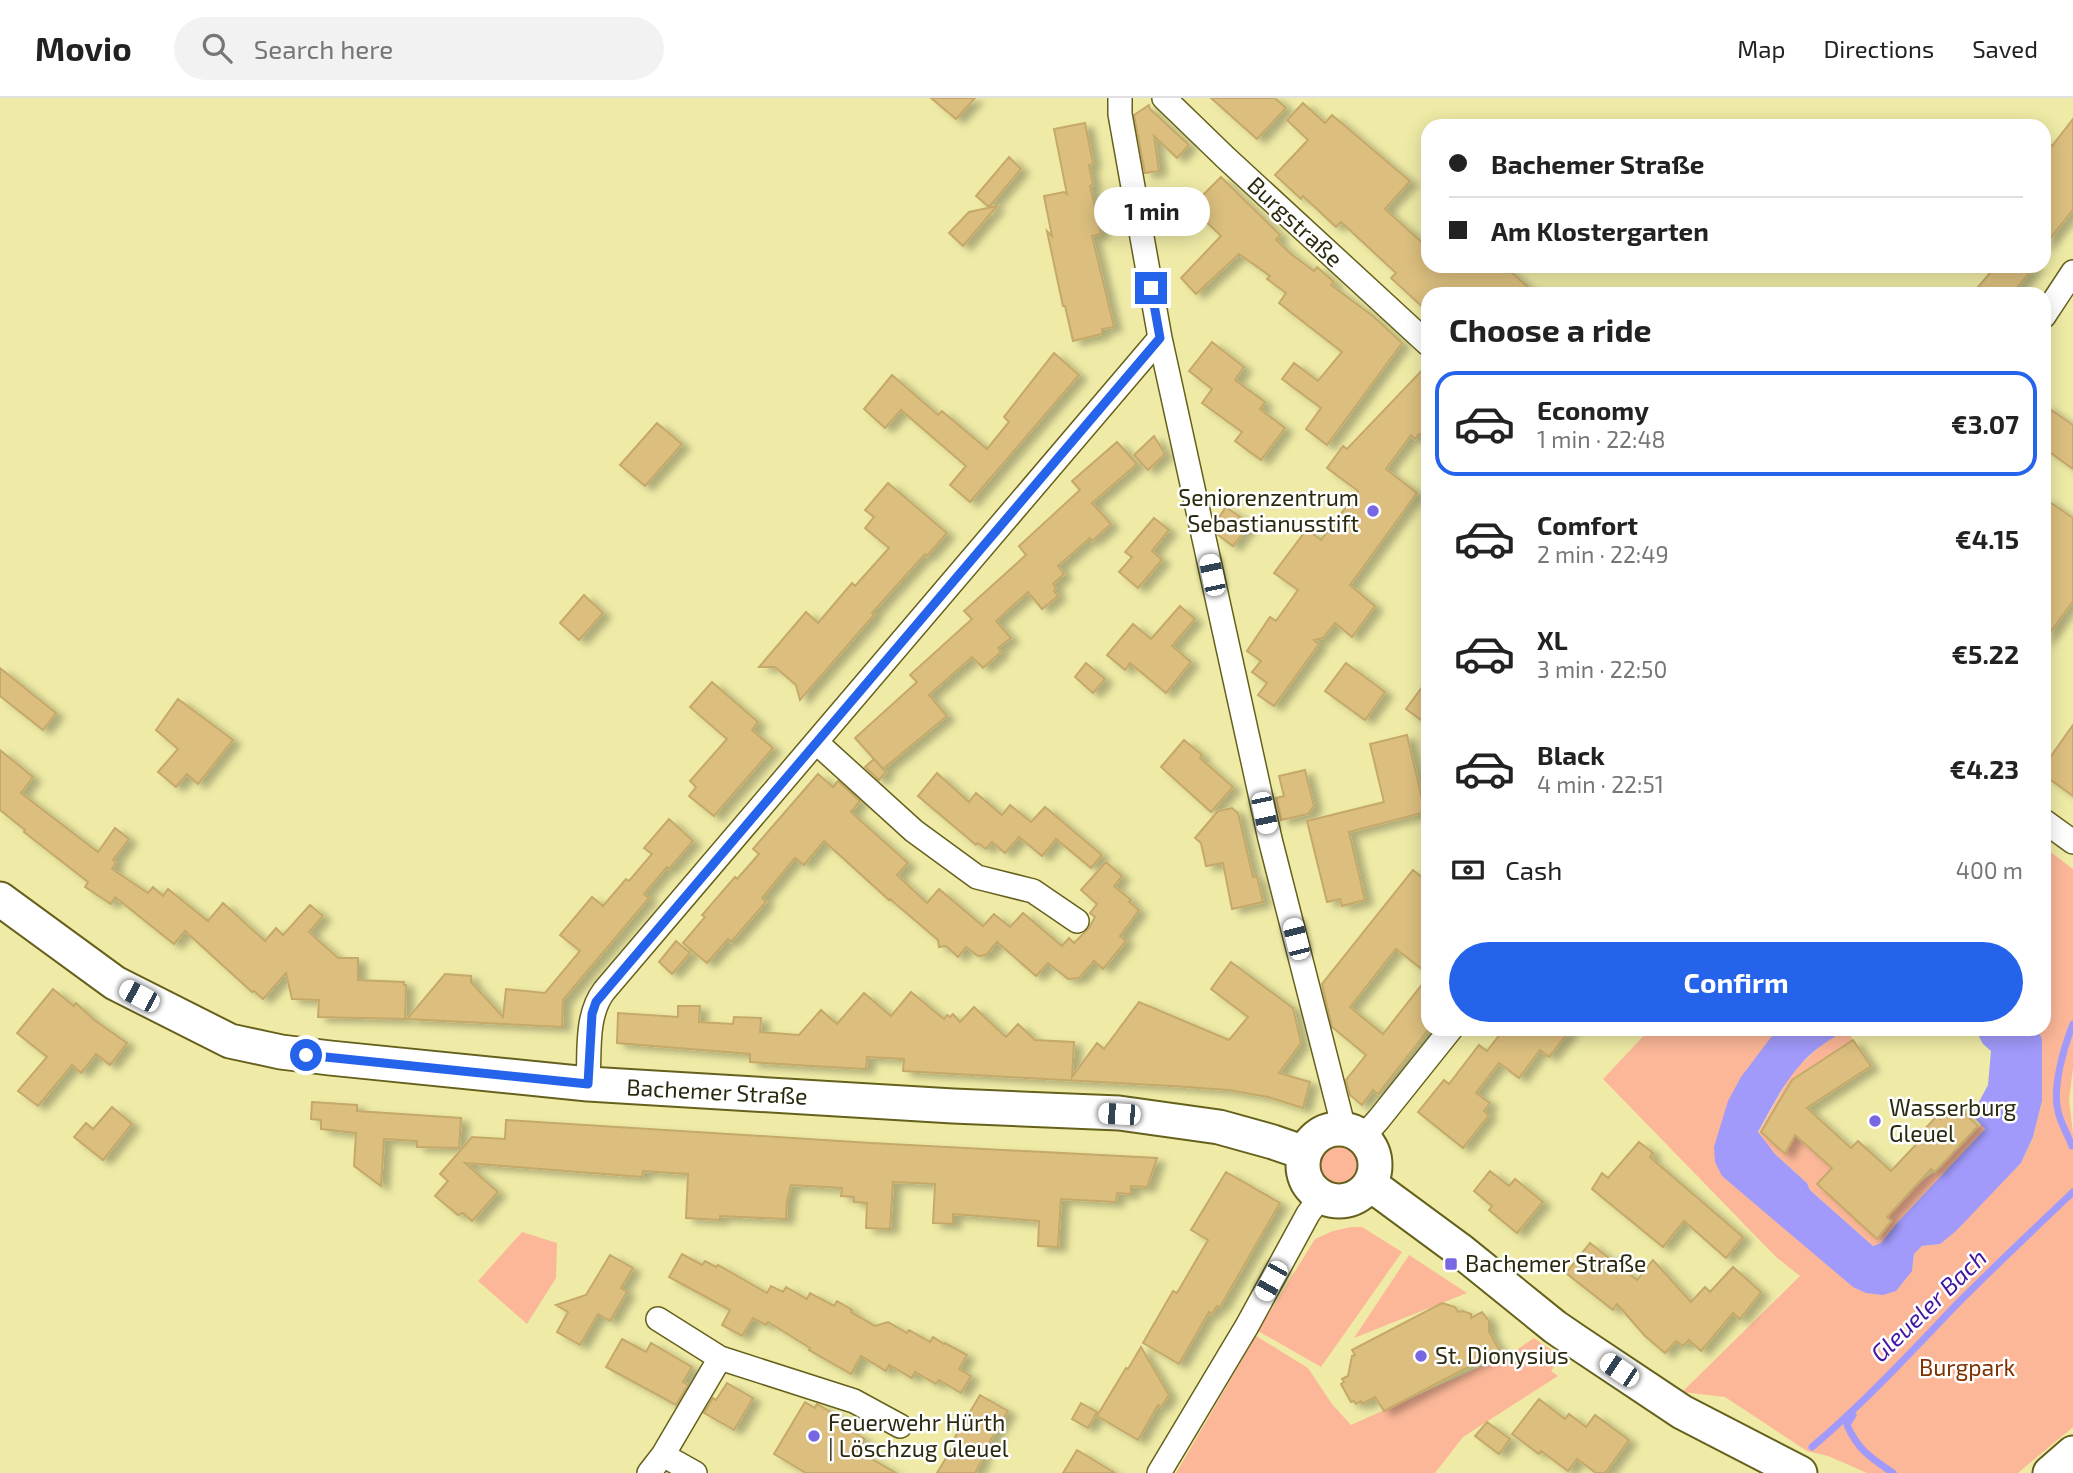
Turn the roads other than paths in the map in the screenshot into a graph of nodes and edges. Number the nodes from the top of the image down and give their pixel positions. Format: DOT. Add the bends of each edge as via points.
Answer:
graph roads {
  1 [pos="1120,98"];
  2 [pos="1164,98"];
  3 [pos="2073,272"];
  4 [pos="2051,305"];
  5 [pos="1160,338"];
  6 [pos="1421,338"];
  7 [pos="817,743"];
  8 [pos="2051,826"];
  9 [pos="2073,842"];
  10 [pos="0,899"];
  11 [pos="1077,921"];
  12 [pos="1445,1036"];
  13 [pos="588,1084"];
  14 [pos="1353,1133"];
  15 [pos="1305,1153"];
  16 [pos="1370,1184"];
  17 [pos="1321,1196"];
  18 [pos="657,1319"];
  19 [pos="720,1358"];
  20 [pos="900,1426"];
  21 [pos="2073,1453"];
  22 [pos="663,1455"];
  23 [pos="649,1473"];
  24 [pos="695,1473"];
  25 [pos="1159,1473"];
  26 [pos="1800,1473"];
  27 [pos="2050,1473"];
  1 -- 5 [label="street"];
  2 -- 6 [label="street, Burgstraße"];
  3 -- 4 [label="street"];
  5 -- 7 [label="street"];
  5 -- 14 [label="street" via="1270,839"];
  7 -- 11 [label="street" via="914,831 977,877 1033,891"];
  7 -- 13 [label="street" via="596,1002"];
  8 -- 9 [label="street"];
  10 -- 13 [label="street, Bachemer Straße" via="115,983 230,1041 330,1058"];
  12 -- 14 [label="street" via="1379,1119"];
  13 -- 15 [label="street, Bachemer Straße" via="1119,1114 1219,1127"];
  14 -- 15 [label="street" via="1331,1130 1317,1137"];
  14 -- 16 [label="street" via="1371,1147 1375,1159"];
  15 -- 17 [label="street" via="1304,1175"];
  16 -- 17 [label="street" via="1351,1200 1332,1201"];
  16 -- 26 [label="street" via="1555,1327 1629,1377 1682,1412"];
  17 -- 25 [label="street"];
  18 -- 19 [label="street"];
  19 -- 20 [label="street" via="854,1401"];
  19 -- 22 [label="street"];
  21 -- 27 [label="street"];
  22 -- 23 [label="street"];
  22 -- 24 [label="street"];
}
